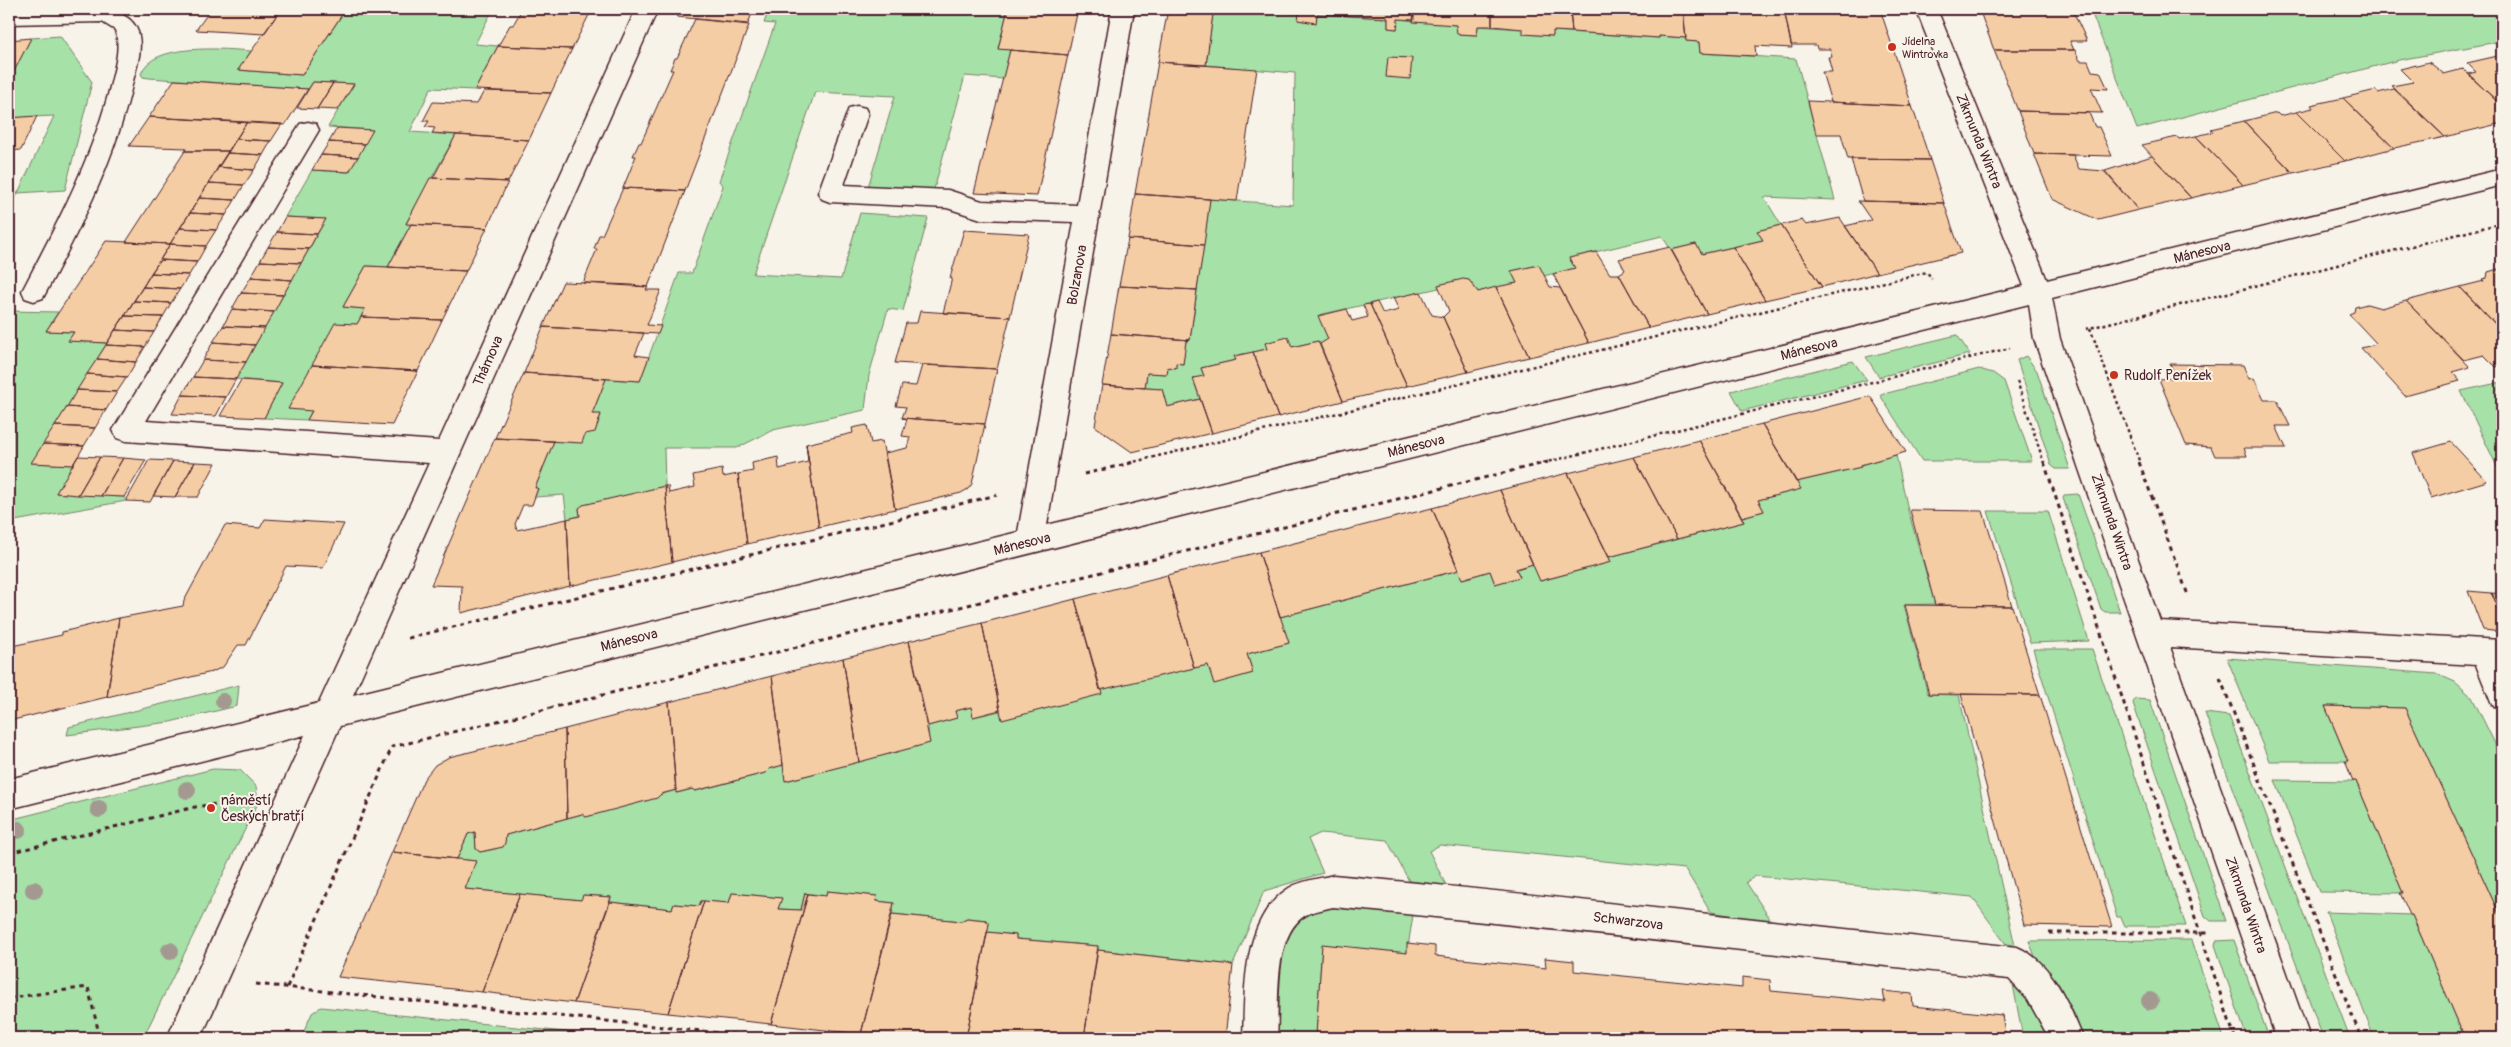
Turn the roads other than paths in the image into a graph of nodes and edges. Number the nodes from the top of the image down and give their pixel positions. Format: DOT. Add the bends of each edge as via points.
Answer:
graph roads {
  1 [pos="647,9"];
  2 [pos="1123,9"];
  3 [pos="1927,9"];
  4 [pos="9,18"];
  5 [pos="857,114"];
  6 [pos="308,130"];
  7 [pos="2502,177"];
  8 [pos="1087,214"];
  9 [pos="34,291"];
  10 [pos="2039,292"];
  11 [pos="446,454"];
  12 [pos="1030,542"];
  13 [pos="2151,633"];
  14 [pos="2493,652"];
  15 [pos="2502,695"];
  16 [pos="328,714"];
  17 [pos="9,794"];
  18 [pos="184,1038"];
  19 [pos="1260,1038"];
  20 [pos="2066,1038"];
  21 [pos="2293,1038"];
  1 -- 11 [label="street, Thámova"];
  2 -- 8 [label="street, Bolzanova"];
  3 -- 10 [label="street, Zikmunda Wintra"];
  4 -- 9 [label="street" via="103,15 118,20 127,30 129,47 120,92 90,180"];
  5 -- 8 [label="street" via="830,193 948,199 981,210"];
  6 -- 11 [label="street" via="126,430"];
  7 -- 10 [label="street, Mánesova"];
  8 -- 12 [label="street, Bolzanova"];
  10 -- 12 [label="street, Mánesova"];
  10 -- 13 [label="street, Zikmunda Wintra" via="2047,339"];
  11 -- 16 [label="street, Thámova"];
  12 -- 16 [label="street, Mánesova"];
  13 -- 14 [label="street"];
  13 -- 21 [label="street, Zikmunda Wintra"];
  14 -- 15 [label="street"];
  16 -- 17 [label="street"];
  16 -- 18 [label="street"];
  19 -- 20 [label="street, Schwarzova" via="1266,948 1279,917 1302,899 1333,891 1520,908 1802,942 2017,963 2050,1001"];
}
